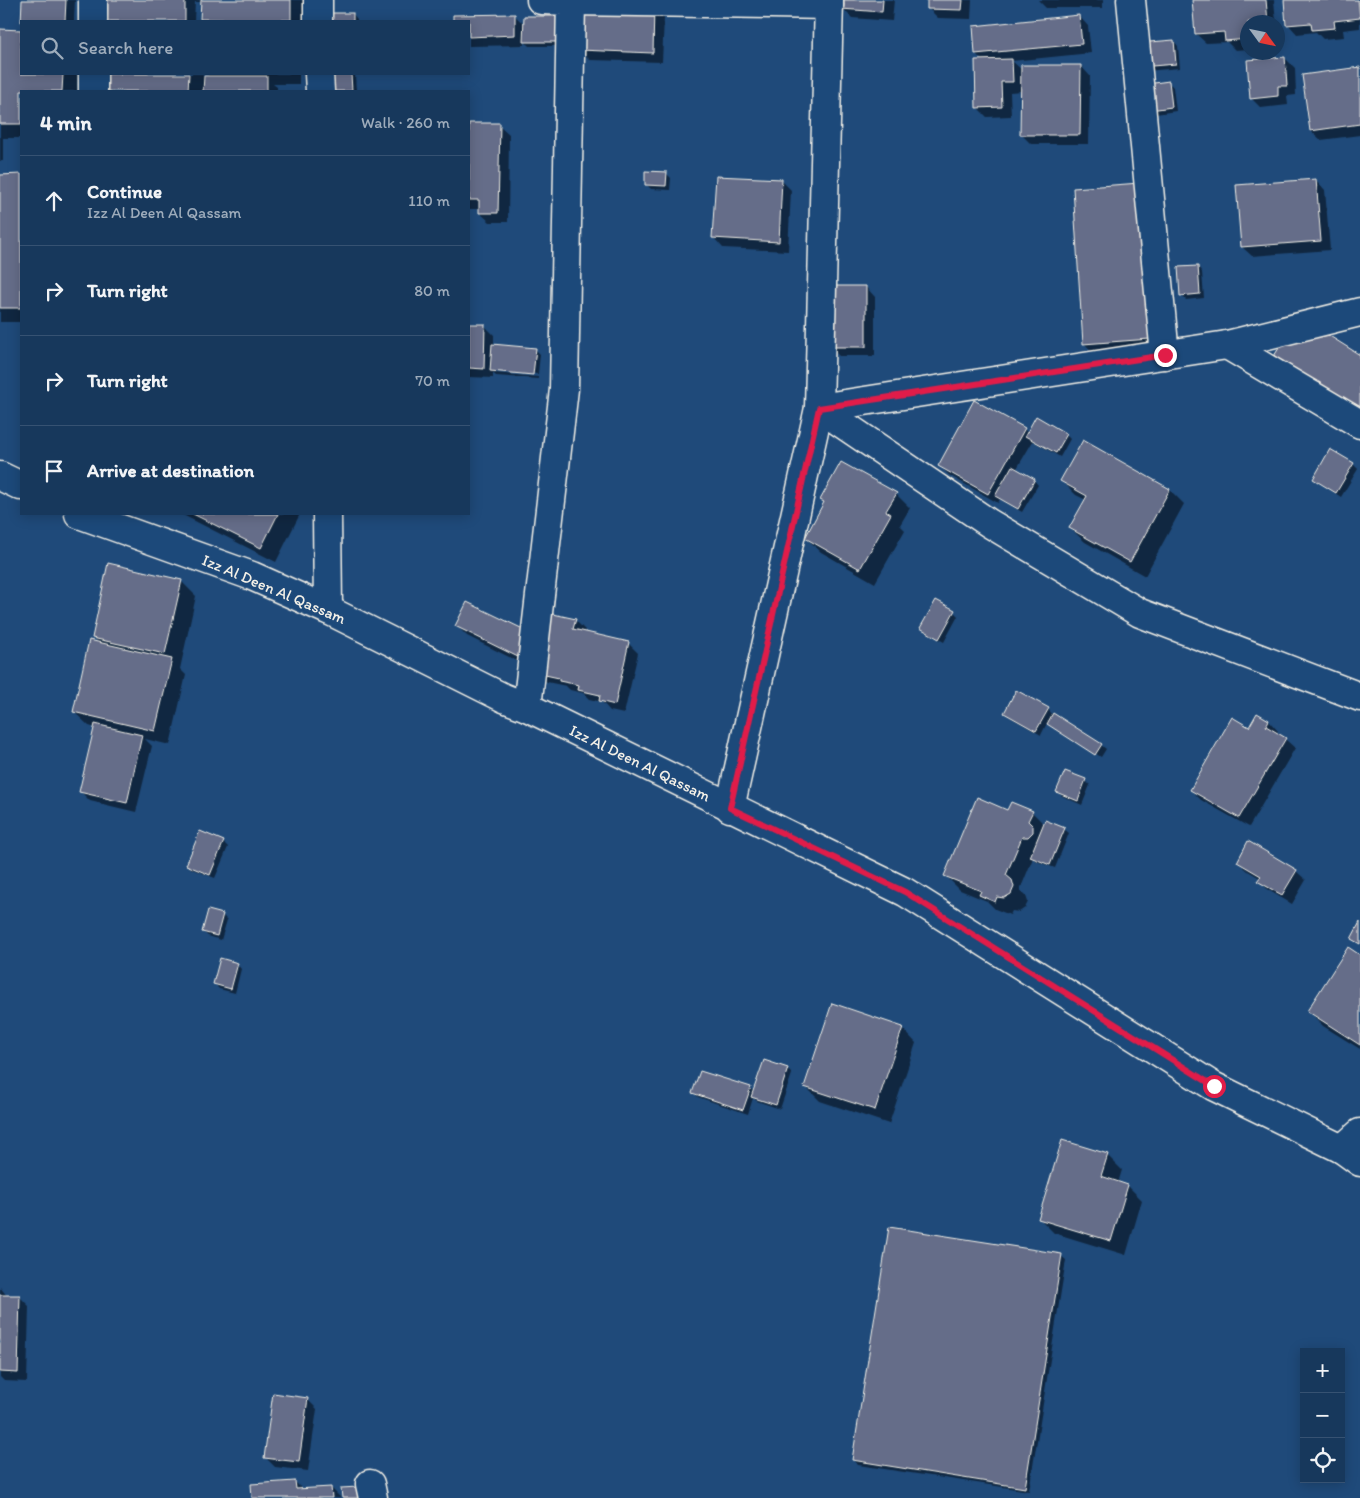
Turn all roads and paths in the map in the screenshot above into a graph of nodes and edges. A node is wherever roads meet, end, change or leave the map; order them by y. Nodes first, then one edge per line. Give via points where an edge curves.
1 (93, 0) edge
2 (318, 0) edge
3 (540, 0) edge
4 (1131, 0) edge
5 (570, 1) edge
6 (829, 2) edge
7 (93, 20) edge
8 (318, 20) edge
9 (93, 75) edge
10 (319, 75) edge
11 (93, 90) edge
12 (320, 90) edge
13 (1360, 312) edge
14 (1227, 345) junction
15 (1165, 355) junction
16 (819, 408) junction
17 (1360, 424) edge
18 (0, 476) edge
19 (20, 486) edge
20 (86, 515) edge
21 (327, 515) edge
22 (328, 610) junction
23 (1360, 697) edge
24 (526, 707) junction
25 (730, 808) junction
26 (1354, 1148) edge

1 - 7 street
2 - 8 street
3 - 5 street
4 - 15 street
5 - 6 street
5 - 24 street via 564,388
6 - 16 street
9 - 11 street
10 - 12 street
13 - 14 street
14 - 15 street
14 - 17 street
15 - 16 street
16 - 23 street via 989,523 1140,613
16 - 25 street
18 - 19 street
20 - 22 street, Izz Al Deen Al Qassam via 252,576
21 - 22 street
22 - 24 street, Izz Al Deen Al Qassam
24 - 25 street, Izz Al Deen Al Qassam
25 - 26 street, Izz Al Deen Al Qassam via 905,892 1214,1086

